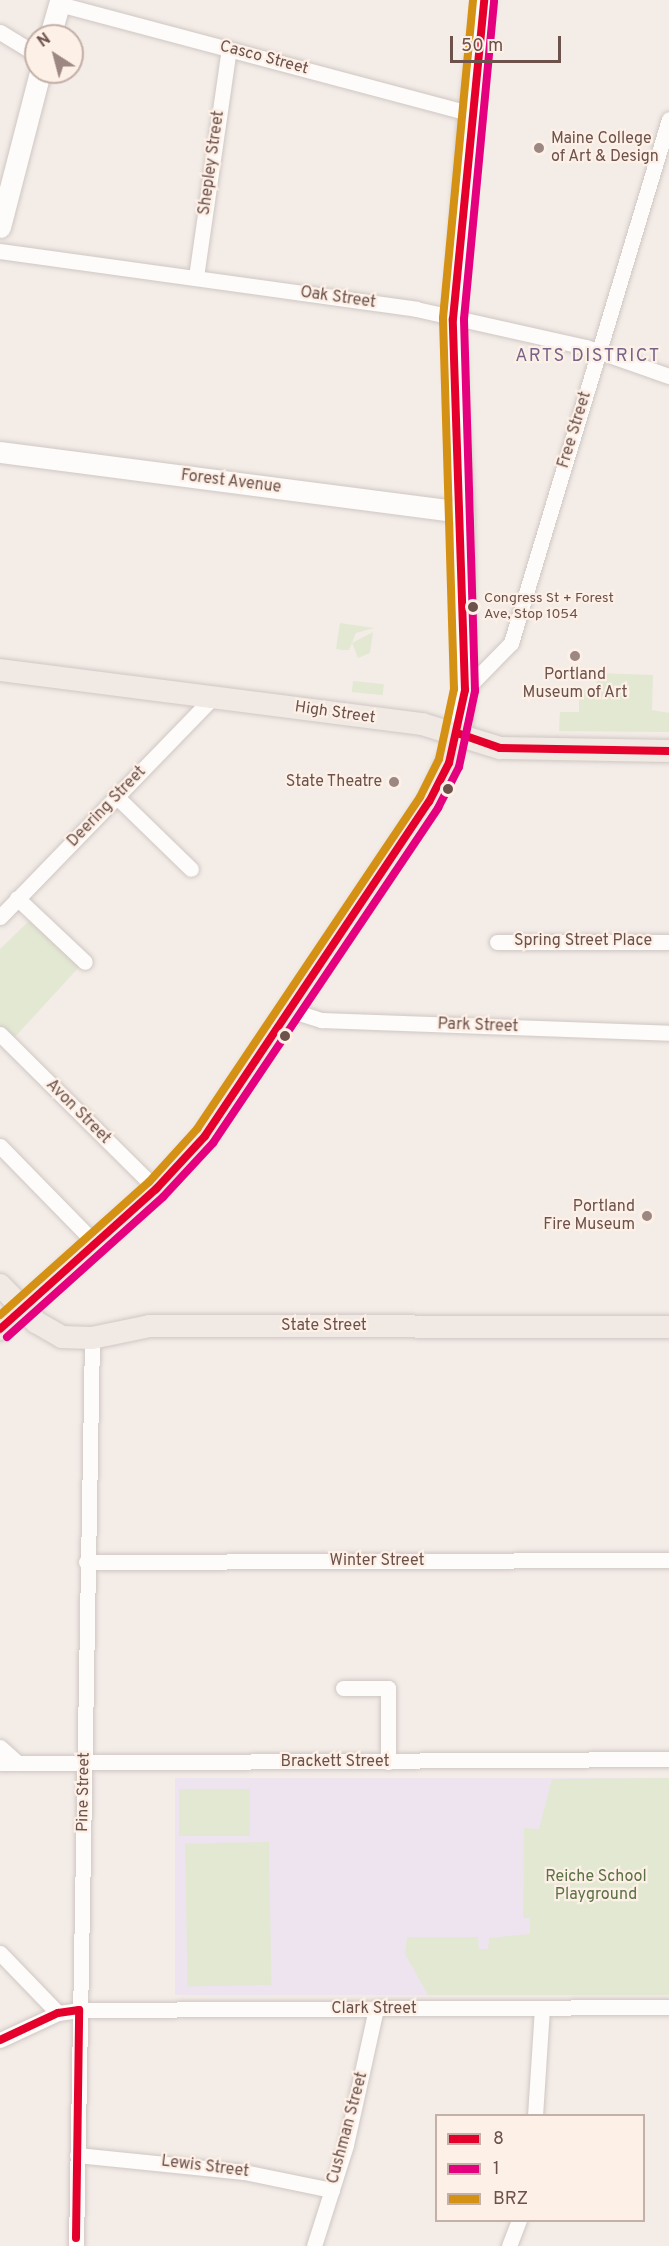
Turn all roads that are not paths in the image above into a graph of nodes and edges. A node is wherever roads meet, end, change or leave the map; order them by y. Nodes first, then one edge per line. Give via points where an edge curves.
1 (484, 0) edge
2 (59, 2) edge
3 (53, 24) edge
4 (0, 32) edge
5 (24, 47) edge
6 (229, 49) junction
7 (37, 84) edge
8 (469, 112) junction
9 (669, 119) edge
10 (3, 200) edge
11 (0, 227) edge
12 (0, 251) edge
13 (196, 277) junction
14 (453, 318) junction
15 (599, 352) junction
16 (669, 376) edge
17 (0, 452) edge
18 (463, 512) junction
19 (0, 670) edge
20 (465, 690) junction
21 (214, 696) junction
22 (460, 734) junction
23 (669, 751) edge
24 (117, 797) junction
25 (191, 869) dead end
26 (17, 898) junction
27 (0, 917) edge
28 (497, 942) dead end
29 (669, 942) edge
30 (85, 962) dead end
31 (290, 1010) junction
32 (0, 1034) edge
33 (669, 1034) edge
34 (0, 1146) edge
35 (156, 1189) junction
36 (95, 1243) junction
37 (0, 1285) edge
38 (23, 1309) junction
39 (669, 1327) edge
40 (0, 1329) edge
41 (92, 1338) junction
42 (669, 1560) edge
43 (86, 1562) junction
44 (343, 1688) dead end
45 (0, 1747) edge
46 (669, 1759) edge
47 (0, 1762) edge
48 (388, 1762) junction
49 (18, 1763) junction
50 (84, 1763) junction
51 (0, 1953) edge
52 (669, 2007) edge
53 (542, 2008) junction
54 (376, 2009) junction
55 (79, 2010) junction
56 (58, 2013) junction
57 (0, 2040) edge
58 (535, 2114) edge
59 (77, 2155) junction
60 (332, 2190) junction
61 (518, 2222) edge
62 (78, 2243) edge
63 (314, 2246) edge
64 (509, 2246) edge

1 - 8 main road
2 - 3 main road
2 - 6 street, Casco Street
4 - 5 street
6 - 8 street, Casco Street
6 - 13 street, Shepley Street
7 - 10 main road
8 - 14 main road
9 - 15 street, Free Street
10 - 11 main road
12 - 13 street, Oak Street
13 - 14 street, Oak Street
14 - 15 street, Oak Street
14 - 18 main road
15 - 16 street, Oak Street
15 - 20 street, Free Street via 511,642
17 - 18 main road, Forest Avenue
18 - 20 main road
19 - 21 main road, High Street
20 - 22 main road
21 - 22 main road, High Street
21 - 24 street, Deering Street
22 - 23 main road, High Street via 500,748
22 - 31 main road via 429,801
24 - 25 street
24 - 26 street, Deering Street
26 - 27 street, Deering Street
26 - 30 street
28 - 29 street, Spring Street Place
31 - 33 street, Park Street via 321,1020
31 - 35 main road via 205,1136
32 - 35 street, Avon Street
34 - 36 street
35 - 36 main road
36 - 38 main road
37 - 38 main road, State Street
38 - 40 main road
38 - 41 main road, State Street via 62,1337
39 - 41 main road, State Street via 150,1326
41 - 43 street, Pine Street
42 - 43 street, Winter Street
43 - 50 street, Pine Street
44 - 48 street via 388,1688
45 - 49 street
46 - 48 street, Brackett Street
47 - 49 street, Brackett Street
48 - 50 street, Brackett Street
49 - 50 street, Brackett Street
50 - 55 street, Pine Street
51 - 56 street
52 - 53 street, Clark Street
53 - 54 street, Clark Street
53 - 58 street
54 - 55 street, Clark Street
54 - 60 street, Cushman Street
55 - 56 street, Clark Street
55 - 59 street, Pine Street
56 - 57 street, Clark Street
59 - 60 street, Lewis Street via 244,2172
59 - 62 street, Pine Street
60 - 63 street, Cushman Street
61 - 64 street

